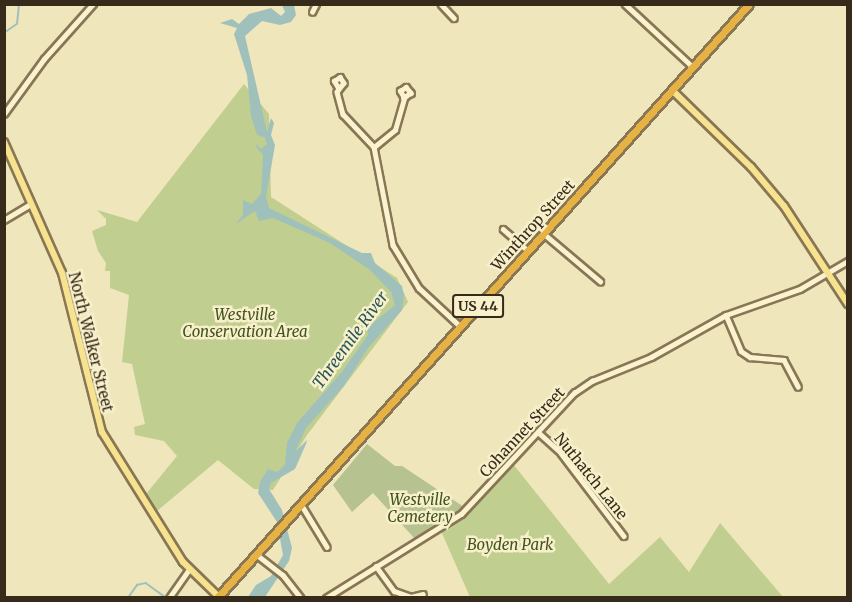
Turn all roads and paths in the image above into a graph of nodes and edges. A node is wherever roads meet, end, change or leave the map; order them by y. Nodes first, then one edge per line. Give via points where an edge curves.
1 (93, 4) edge
2 (316, 4) edge
3 (441, 4) edge
4 (625, 4) edge
5 (749, 4) edge
6 (312, 12) dead end
7 (454, 18) dead end
8 (693, 67) junction
9 (338, 88) dead end
10 (672, 90) junction
11 (404, 98) dead end
12 (4, 114) edge
13 (4, 142) edge
14 (375, 147) junction
15 (30, 204) junction
16 (4, 220) edge
17 (502, 229) dead end
18 (543, 233) junction
19 (528, 251) junction
20 (848, 261) edge
21 (830, 272) junction
22 (600, 281) dead end
23 (848, 303) edge
24 (726, 315) junction
25 (460, 326) junction
26 (798, 386) dead end
27 (538, 432) junction
28 (301, 504) junction
29 (624, 536) dead end
30 (327, 547) dead end
31 (256, 554) junction
32 (376, 566) junction
33 (189, 569) junction
34 (423, 594) dead end
35 (169, 597) edge
36 (217, 597) edge
37 (301, 597) edge
38 (326, 597) edge

1 - 12 street via 44,59
2 - 6 street
3 - 7 street
4 - 8 street
5 - 8 highway, Winthrop Street / US 44
8 - 10 highway, Winthrop Street / US 44
9 - 14 street via 344,114
10 - 18 highway, Winthrop Street / US 44
10 - 21 main road via 751,167 798,224
11 - 14 street via 395,130
13 - 15 main road, North Walker Street
14 - 25 street via 393,245 416,285
15 - 16 street
15 - 33 main road, North Walker Street via 64,280 102,432
17 - 19 street
18 - 19 highway, Winthrop Street / US 44
18 - 22 street
19 - 25 highway, Winthrop Street / US 44
20 - 21 street, Cohannet Street
21 - 23 main road
21 - 24 street, Cohannet Street via 800,289
24 - 26 street via 741,351 750,357 784,360
24 - 27 street, Cohannet Street via 651,357 592,381 574,393
25 - 28 highway, Winthrop Street / US 44
27 - 29 street, Nuthatch Lane via 561,453
27 - 32 street, Cohannet Street via 461,514
28 - 30 street
28 - 31 highway, Winthrop Street / US 44
31 - 36 highway, Winthrop Street / US 44
31 - 37 street via 282,574
32 - 34 street via 394,591 411,597
32 - 38 street, Cohannet Street
33 - 35 street
33 - 36 main road, North Walker Street

